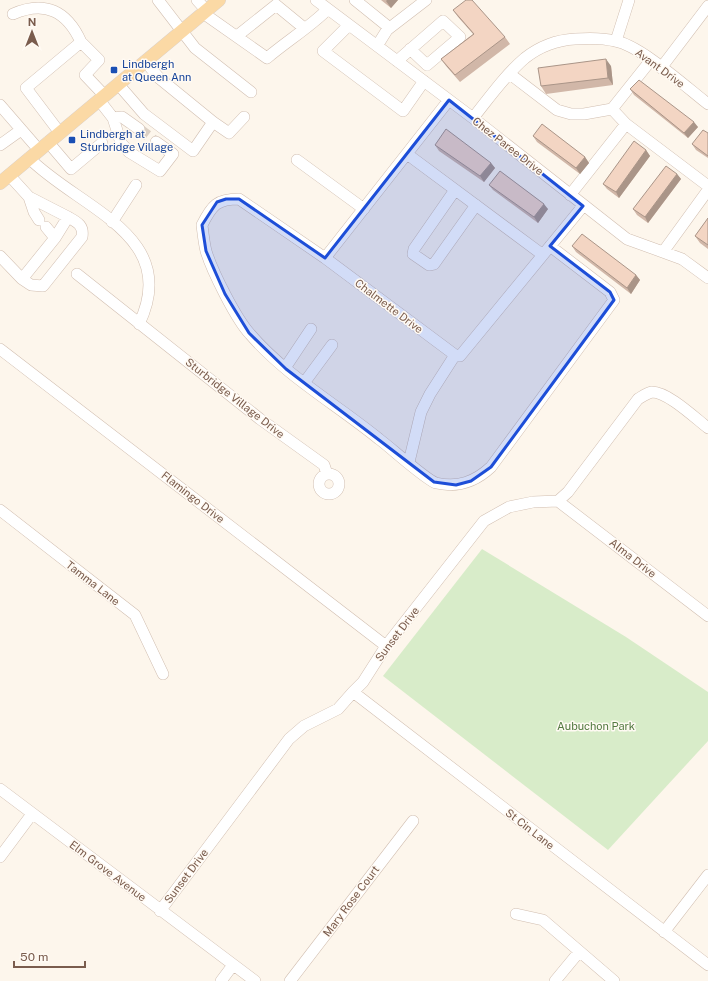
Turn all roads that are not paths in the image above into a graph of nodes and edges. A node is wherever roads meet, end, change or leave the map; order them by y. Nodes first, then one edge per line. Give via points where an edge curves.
1 (158, 0) edge
2 (197, 0) edge
3 (219, 0) edge
4 (316, 0) edge
5 (355, 0) edge
6 (426, 0) edge
7 (629, 0) edge
8 (708, 6) edge
9 (328, 9) junction
10 (205, 11) junction
11 (13, 14) dead end
12 (349, 24) junction
13 (304, 28) junction
14 (182, 30) junction
15 (387, 30) junction
16 (237, 36) junction
17 (616, 41) junction
18 (81, 42) junction
19 (377, 46) junction
20 (410, 49) dead end
21 (651, 60) junction
22 (397, 61) junction
23 (145, 62) junction
24 (661, 68) junction
25 (510, 74) junction
26 (424, 82) junction
27 (118, 84) junction
28 (251, 92) dead end
29 (102, 97) junction
30 (449, 100) junction
31 (708, 104) edge
32 (0, 105) edge
33 (612, 108) junction
34 (114, 118) junction
35 (244, 118) dead end
36 (473, 118) junction
37 (213, 122) junction
38 (626, 124) junction
39 (139, 129) tunnel mouth
40 (21, 130) junction
41 (60, 133) junction
42 (156, 142) tunnel mouth
43 (102, 143) dead end
44 (0, 145) edge
45 (39, 150) junction
46 (407, 154) junction
47 (297, 160) dead end
48 (5, 179) edge
49 (136, 185) dead end
50 (708, 186) edge
51 (455, 190) junction
52 (708, 190) edge
53 (570, 195) junction
54 (29, 197) junction
55 (476, 205) junction
56 (583, 206) junction
57 (364, 209) junction
58 (68, 217) junction
59 (112, 222) junction
60 (55, 238) junction
61 (550, 246) junction
62 (663, 252) junction
63 (543, 255) junction
64 (0, 256) edge
65 (325, 258) junction
66 (77, 274) dead end
67 (708, 278) edge
68 (22, 279) junction
69 (139, 324) junction
70 (311, 329) dead end
71 (332, 345) dead end
72 (0, 349) edge
73 (455, 355) junction
74 (284, 368) junction
75 (304, 383) junction
76 (708, 428) edge
77 (409, 462) junction
78 (327, 474) dead end
79 (558, 501) junction
80 (0, 510) edge
81 (708, 616) edge
82 (386, 646) junction
83 (163, 674) dead end
84 (353, 692) junction
85 (0, 790) edge
86 (32, 814) junction
87 (413, 821) dead end
88 (0, 857) edge
89 (708, 876) edge
90 (160, 911) junction
91 (516, 914) dead end
92 (664, 932) junction
93 (579, 952) junction
94 (233, 964) junction
95 (708, 965) edge
96 (221, 981) edge
97 (255, 981) edge
98 (290, 981) edge
99 (555, 981) edge
100 (614, 981) edge

1 - 14 street
2 - 10 street
3 - 10 main road
4 - 9 street, Chez Paree Drive
5 - 15 street via 382,20
6 - 15 street
7 - 17 street
8 - 24 street
9 - 12 street, Chez Paree Drive
9 - 13 street
10 - 14 main road
10 - 16 street
11 - 18 street via 35,2 46,3 58,10 74,27
12 - 19 street, Chez Paree Drive
12 - 26 street via 323,51 403,111
13 - 16 street via 276,6
13 - 16 street via 267,58
14 - 23 main road
14 - 28 street via 195,48
15 - 19 street
17 - 21 street, Avant Drive via 640,51
17 - 25 street, Avant Drive via 585,38 555,42 539,48
18 - 29 street via 99,60 85,75
18 - 41 street via 26,88
19 - 22 street, Chez Paree Drive
20 - 22 street
21 - 24 street, Avant Drive
21 - 33 street
22 - 26 street, Chez Paree Drive
23 - 27 main road
23 - 37 street via 158,78
24 - 31 street, Avant Drive
25 - 33 street via 557,110 584,114
25 - 36 street, Avant Drive
26 - 30 street, Chez Paree Drive
27 - 29 main road
27 - 37 street via 144,114 193,151
29 - 34 street
29 - 41 main road
30 - 36 street, Chez Paree Drive
30 - 46 street
32 - 40 street
33 - 38 street
34 - 39 street via 122,116
34 - 42 street via 121,143 129,152 160,171 173,154
35 - 37 street via 230,133
36 - 53 street, Chez Paree Drive
38 - 50 street
38 - 53 street
40 - 44 street
40 - 45 street
41 - 45 main road
43 - 45 street via 71,169
45 - 48 main road
45 - 59 street via 40,169
46 - 51 street
46 - 57 street
47 - 57 street
48 - 54 street
49 - 59 street
51 - 55 street
51 - 55 street via 413,254 429,265 434,264
52 - 62 street
53 - 56 street, Chez Paree Drive
54 - 58 street
54 - 60 street via 34,212
55 - 63 street
56 - 61 street
56 - 62 street, Chez Paree Drive via 627,239
57 - 65 street
58 - 60 street
58 - 68 street via 80,224 83,230 82,237 43,286 31,285
59 - 69 street via 130,237 147,266 149,297
60 - 68 street
61 - 63 street
61 - 77 street, Chalmette Drive via 610,292 614,300 491,467 482,475 456,485 434,482
62 - 67 street, Chez Paree Drive via 682,259
63 - 73 street via 460,356
64 - 68 street
65 - 73 street, Chalmette Drive
65 - 74 street, Chalmette Drive via 239,199 217,202 202,225 206,251 225,294 249,334
66 - 69 street, Sturbridge Village Drive
69 - 78 street, Sturbridge Village Drive via 260,419 324,465
70 - 74 street
71 - 75 street
72 - 82 street, Flamingo Drive
73 - 77 street via 421,412
74 - 75 street, Chalmette Drive
75 - 77 street, Chalmette Drive
76 - 79 street via 667,397 653,392 638,399 572,487
79 - 81 street, Alma Drive
79 - 82 street, Sunset Drive via 533,502 509,507 484,521
80 - 83 street, Tamma Lane via 135,615
82 - 84 street, Sunset Drive via 363,682
84 - 90 street, Sunset Drive via 338,709 304,726 289,739
84 - 92 street, St Cin Lane
85 - 86 street, Elm Grove Avenue
86 - 88 street
86 - 90 street, Elm Grove Avenue
87 - 98 street, Mary Rose Court
89 - 92 street
90 - 94 street, Elm Grove Avenue
91 - 93 street via 544,920
92 - 95 street, St Cin Lane
93 - 99 street
93 - 100 street
94 - 96 street
94 - 97 street, Elm Grove Avenue

